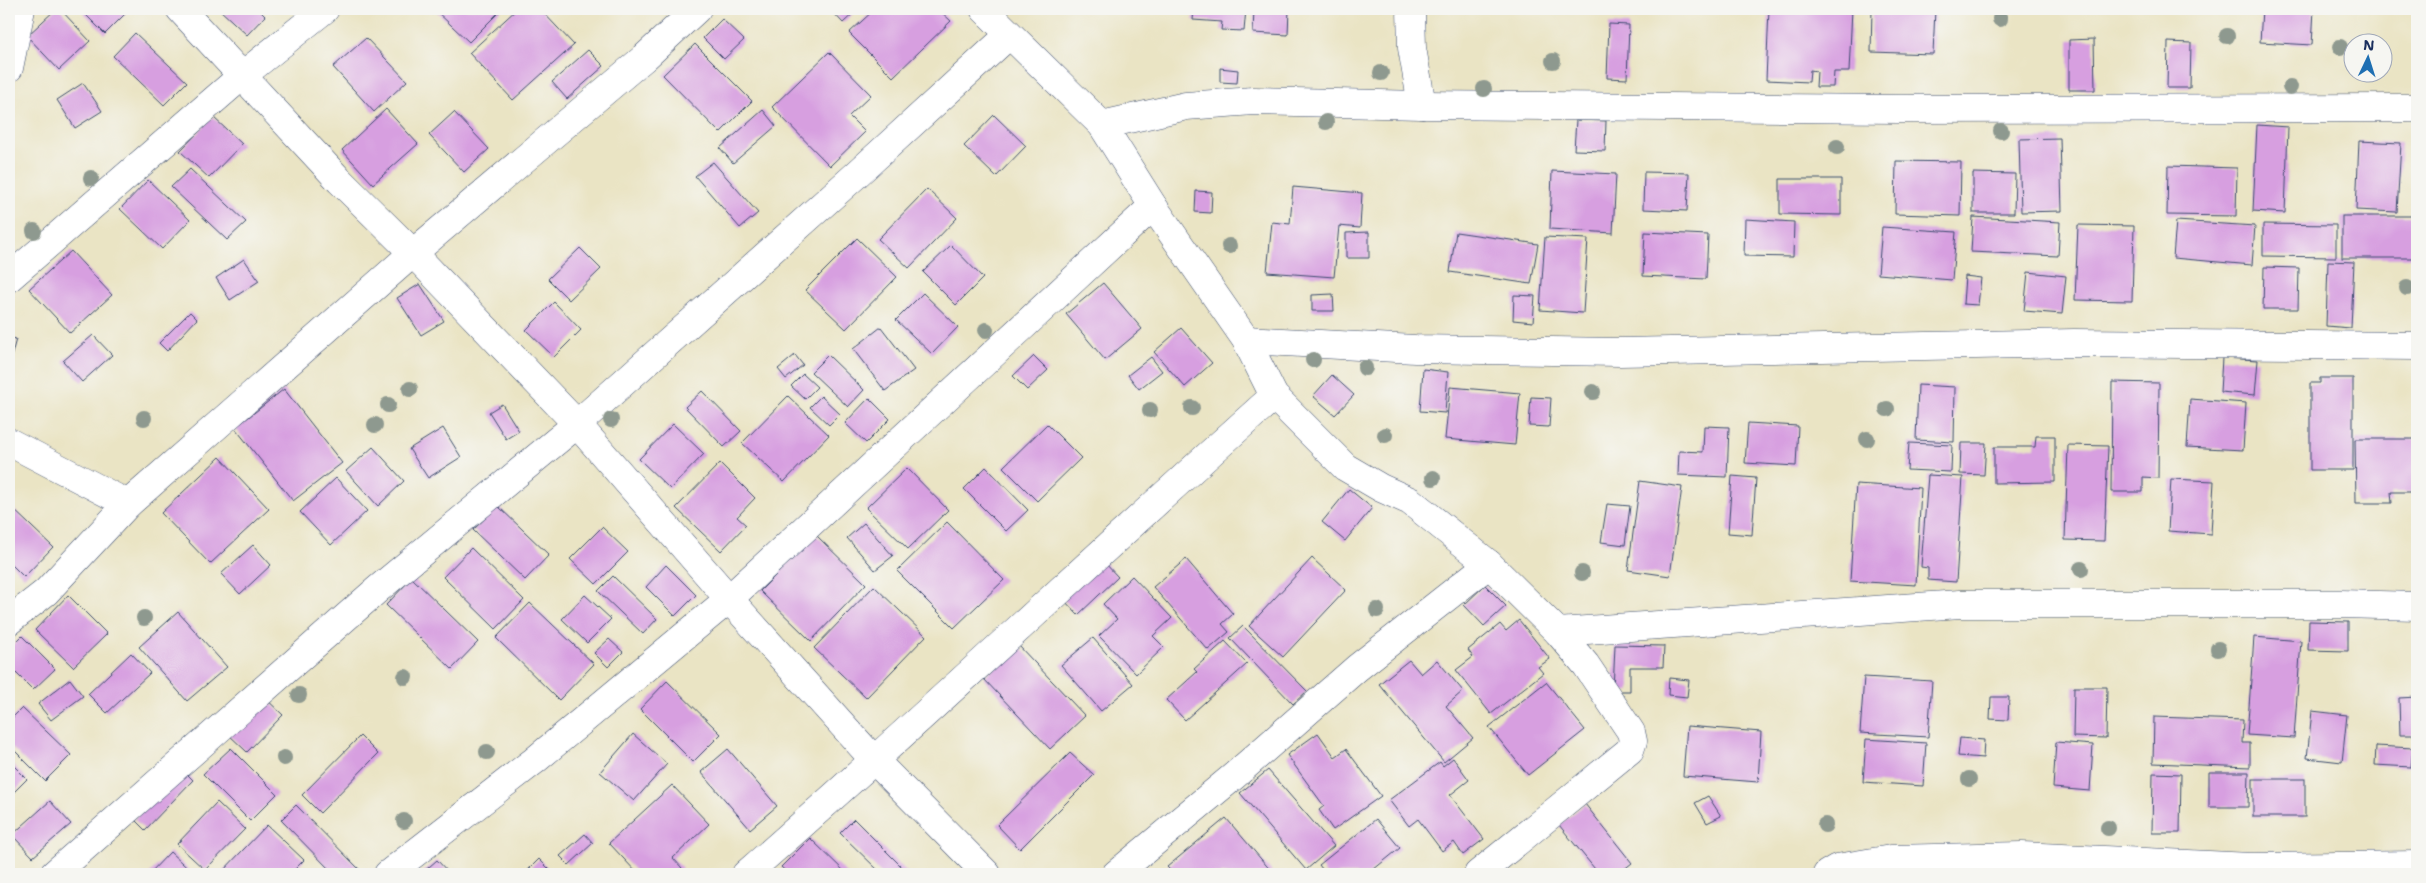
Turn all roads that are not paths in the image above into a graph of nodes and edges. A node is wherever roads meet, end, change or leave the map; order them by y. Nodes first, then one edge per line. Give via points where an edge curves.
1 (21, 9) edge
2 (180, 9) edge
3 (326, 9) edge
4 (697, 9) edge
5 (984, 9) edge
6 (1411, 9) edge
7 (1009, 35) junction
8 (9, 68) edge
9 (243, 75) junction
10 (1422, 105) junction
11 (2417, 108) edge
12 (1102, 125) junction
13 (1153, 206) junction
14 (413, 253) junction
15 (9, 278) edge
16 (1246, 340) junction
17 (2417, 346) edge
18 (1274, 396) junction
19 (577, 424) junction
20 (9, 442) edge
21 (128, 504) junction
22 (1489, 564) junction
23 (729, 599) junction
24 (2417, 606) edge
25 (9, 621) edge
26 (1558, 632) junction
27 (875, 761) junction
28 (2417, 864) edge
29 (54, 874) edge
30 (388, 874) edge
31 (746, 874) edge
32 (987, 874) edge
33 (1116, 874) edge
34 (1478, 874) edge
35 (1827, 874) edge

1 - 8 street
2 - 9 street
3 - 9 street
4 - 14 street via 644,58
5 - 7 street
6 - 10 street via 1412,48
7 - 12 street
7 - 19 street
9 - 14 street via 340,182
9 - 15 street
10 - 11 street via 1890,109
10 - 12 street via 1253,101 1186,106
12 - 13 street
13 - 16 street
13 - 23 street
14 - 19 street
14 - 21 street
16 - 17 street via 1415,349 1620,352 2074,343
16 - 18 street
18 - 22 street via 1345,467 1410,501
18 - 27 street via 1152,504
19 - 23 street
19 - 29 street via 378,589
20 - 21 street
21 - 25 street via 46,592
22 - 26 street
22 - 33 street via 1357,668
23 - 27 street
23 - 30 street via 534,761
24 - 26 street via 1960,604
26 - 34 street via 1586,665 1631,732 1633,742 1630,750
27 - 31 street
27 - 32 street
28 - 35 street via 2252,867 2022,856 1891,859 1837,868

